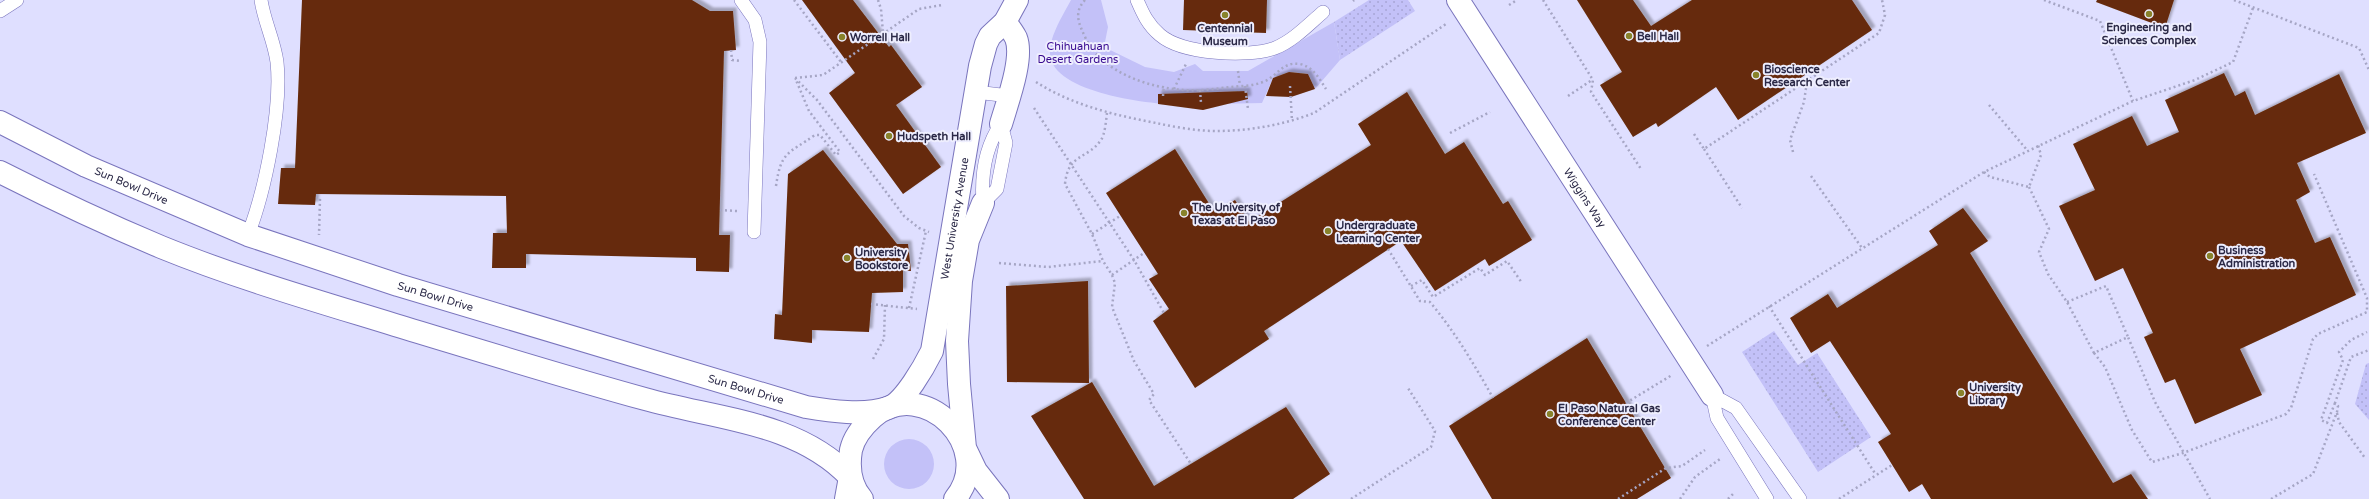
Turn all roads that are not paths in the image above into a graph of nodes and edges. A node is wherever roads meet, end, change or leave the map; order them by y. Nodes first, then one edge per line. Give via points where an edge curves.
1 (16, 0) edge
2 (261, 0) edge
3 (741, 0) edge
4 (1017, 0) edge
5 (1137, 0) edge
6 (1458, 0) edge
7 (0, 11) edge
8 (1323, 12) dead end
9 (1005, 22) junction
10 (976, 92) junction
11 (1009, 96) junction
12 (0, 122) edge
13 (1001, 124) joint
14 (0, 172) edge
15 (983, 203) joint
16 (754, 232) dead end
17 (248, 235) junction
18 (1712, 395) junction
19 (889, 408) junction
20 (965, 448) junction
21 (850, 477) junction
22 (846, 499) edge
23 (862, 499) edge
24 (955, 499) edge
25 (998, 499) edge
26 (1767, 499) edge
27 (1800, 499) edge

1 - 7 lane
2 - 17 lane via 274,48 277,92 266,170
3 - 16 lane via 755,20 760,42
4 - 9 street, West University Avenue
5 - 8 lane via 1146,21 1161,36 1189,48 1236,54 1274,48 1289,41
6 - 18 street, Wiggins Way
9 - 10 street, West University Avenue via 990,36 986,44
9 - 11 street, West University Avenue via 1016,38 1018,49
10 - 11 lane
10 - 19 street, West University Avenue via 932,351 918,377
11 - 13 street, West University Avenue
12 - 17 street, Sun Bowl Drive via 93,169
13 - 15 lane, West University Avenue via 1006,143 997,188
14 - 21 street via 65,206 222,270 605,388 788,434 825,454
15 - 20 street, West University Avenue via 968,240 958,310 957,341
17 - 19 street, Sun Bowl Drive via 398,285 806,407 853,412
18 - 26 lane, Wiggins Way via 1717,418
18 - 27 lane, Wiggins Way via 1736,408
19 - 20 street, Sun Bowl Drive via 914,405 940,414 958,434
19 - 21 street via 876,414 858,434 852,446
20 - 24 street, West University Avenue via 967,470 964,483
20 - 25 street via 976,471
21 - 22 street
21 - 23 street

